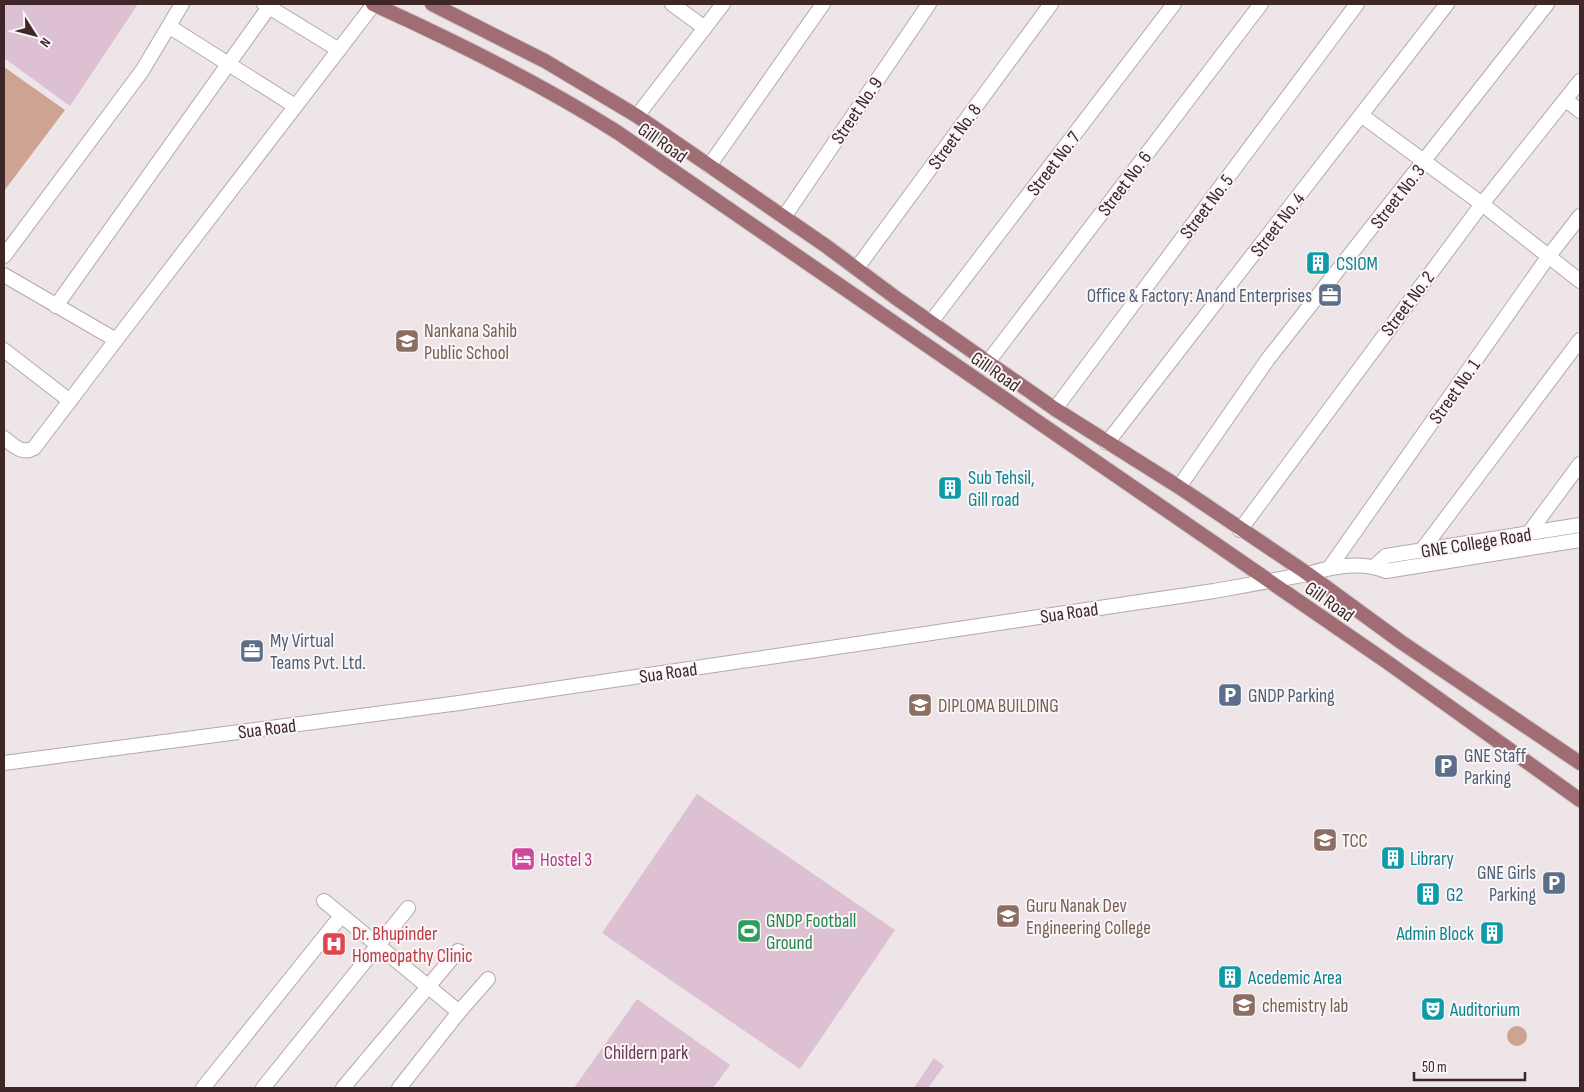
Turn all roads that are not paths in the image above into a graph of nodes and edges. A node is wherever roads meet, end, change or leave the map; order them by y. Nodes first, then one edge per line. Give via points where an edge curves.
1 (182, 4) edge
2 (373, 4) edge
3 (432, 4) edge
4 (672, 4) edge
5 (723, 4) edge
6 (823, 4) edge
7 (929, 4) edge
8 (1050, 4) edge
9 (1174, 4) edge
10 (1261, 4) edge
11 (1358, 4) edge
12 (1447, 4) edge
13 (1547, 4) edge
14 (266, 5) edge
15 (170, 27) junction
16 (705, 28) junction
17 (339, 50) junction
18 (229, 66) junction
19 (1580, 81) edge
20 (1566, 100) junction
21 (296, 106) junction
22 (1580, 111) edge
23 (1361, 115) junction
24 (637, 116) junction
25 (1424, 162) junction
26 (709, 166) junction
27 (1482, 204) junction
28 (1580, 216) edge
29 (784, 217) junction
30 (4, 256) edge
31 (1548, 257) junction
32 (857, 268) junction
33 (4, 275) edge
34 (1580, 281) edge
35 (56, 306) junction
36 (931, 322) junction
37 (116, 340) junction
38 (1580, 340) edge
39 (4, 350) edge
40 (988, 362) junction
41 (70, 401) junction
42 (1055, 409) junction
43 (4, 438) edge
44 (1107, 443) junction
45 (1580, 464) edge
46 (1179, 487) junction
47 (1580, 525) edge
48 (1240, 530) junction
49 (1528, 534) junction
50 (1580, 540) edge
51 (1422, 550) junction
52 (1375, 566) junction
53 (1330, 567) junction
54 (1308, 574) junction
55 (1268, 581) junction
56 (4, 763) edge
57 (1580, 763) edge
58 (1580, 800) edge
59 (324, 901) dead end
60 (408, 908) dead end
61 (341, 916) junction
62 (378, 946) junction
63 (458, 951) dead end
64 (488, 979) dead end
65 (428, 986) junction
66 (459, 1012) junction
67 (203, 1088) edge
68 (263, 1088) edge
69 (343, 1088) edge
70 (399, 1088) edge

1 - 15 street
2 - 17 street
2 - 55 main road, Gill Road via 462,44 581,109
3 - 24 main road, Gill Road via 545,61
4 - 16 street
5 - 16 street
6 - 26 street
7 - 29 street, Street No. 9
8 - 32 street, Street No. 8
9 - 36 street, Street No. 7
10 - 40 street, Street No. 6
11 - 42 street, Street No. 5
12 - 23 street, Street No. 4
13 - 25 street, Street No. 3
14 - 17 street
14 - 18 street
15 - 18 street
15 - 30 street via 142,72
16 - 24 street
17 - 21 street
18 - 21 street
18 - 35 street
19 - 20 street, Street No. 2
20 - 22 street
20 - 27 street, Street No. 2
21 - 37 street
23 - 25 street
23 - 44 street, Street No. 4
24 - 26 main road, Gill Road
25 - 27 street
25 - 46 street, Street No. 3 via 1268,359
26 - 29 main road, Gill Road
27 - 31 street
27 - 48 street, Street No. 2
28 - 31 street, Street No. 1
29 - 32 main road, Gill Road
31 - 34 street
31 - 53 street, Street No. 1
32 - 36 main road, Gill Road
33 - 35 street
35 - 37 street
36 - 40 main road, Gill Road
37 - 41 street
38 - 51 street
39 - 41 street
40 - 42 main road, Gill Road
41 - 43 street via 28,452
42 - 44 main road, Gill Road
44 - 46 main road, Gill Road
45 - 49 street
46 - 48 main road, Gill Road
47 - 49 street, GNE College Road
48 - 54 main road, Gill Road
49 - 51 street, GNE College Road
50 - 52 street, GNE College Road via 1386,571
51 - 52 street, GNE College Road via 1386,556
52 - 53 street, GNE College Road
53 - 54 street, Sua Road
54 - 55 street, Sua Road
54 - 57 main road, Gill Road via 1401,642
55 - 56 street, Sua Road via 468,702
55 - 58 main road, Gill Road
59 - 61 street
60 - 62 street
61 - 62 street
61 - 67 street
62 - 65 street
62 - 68 street
63 - 65 street
64 - 66 street
65 - 66 street
65 - 69 street
66 - 70 street

